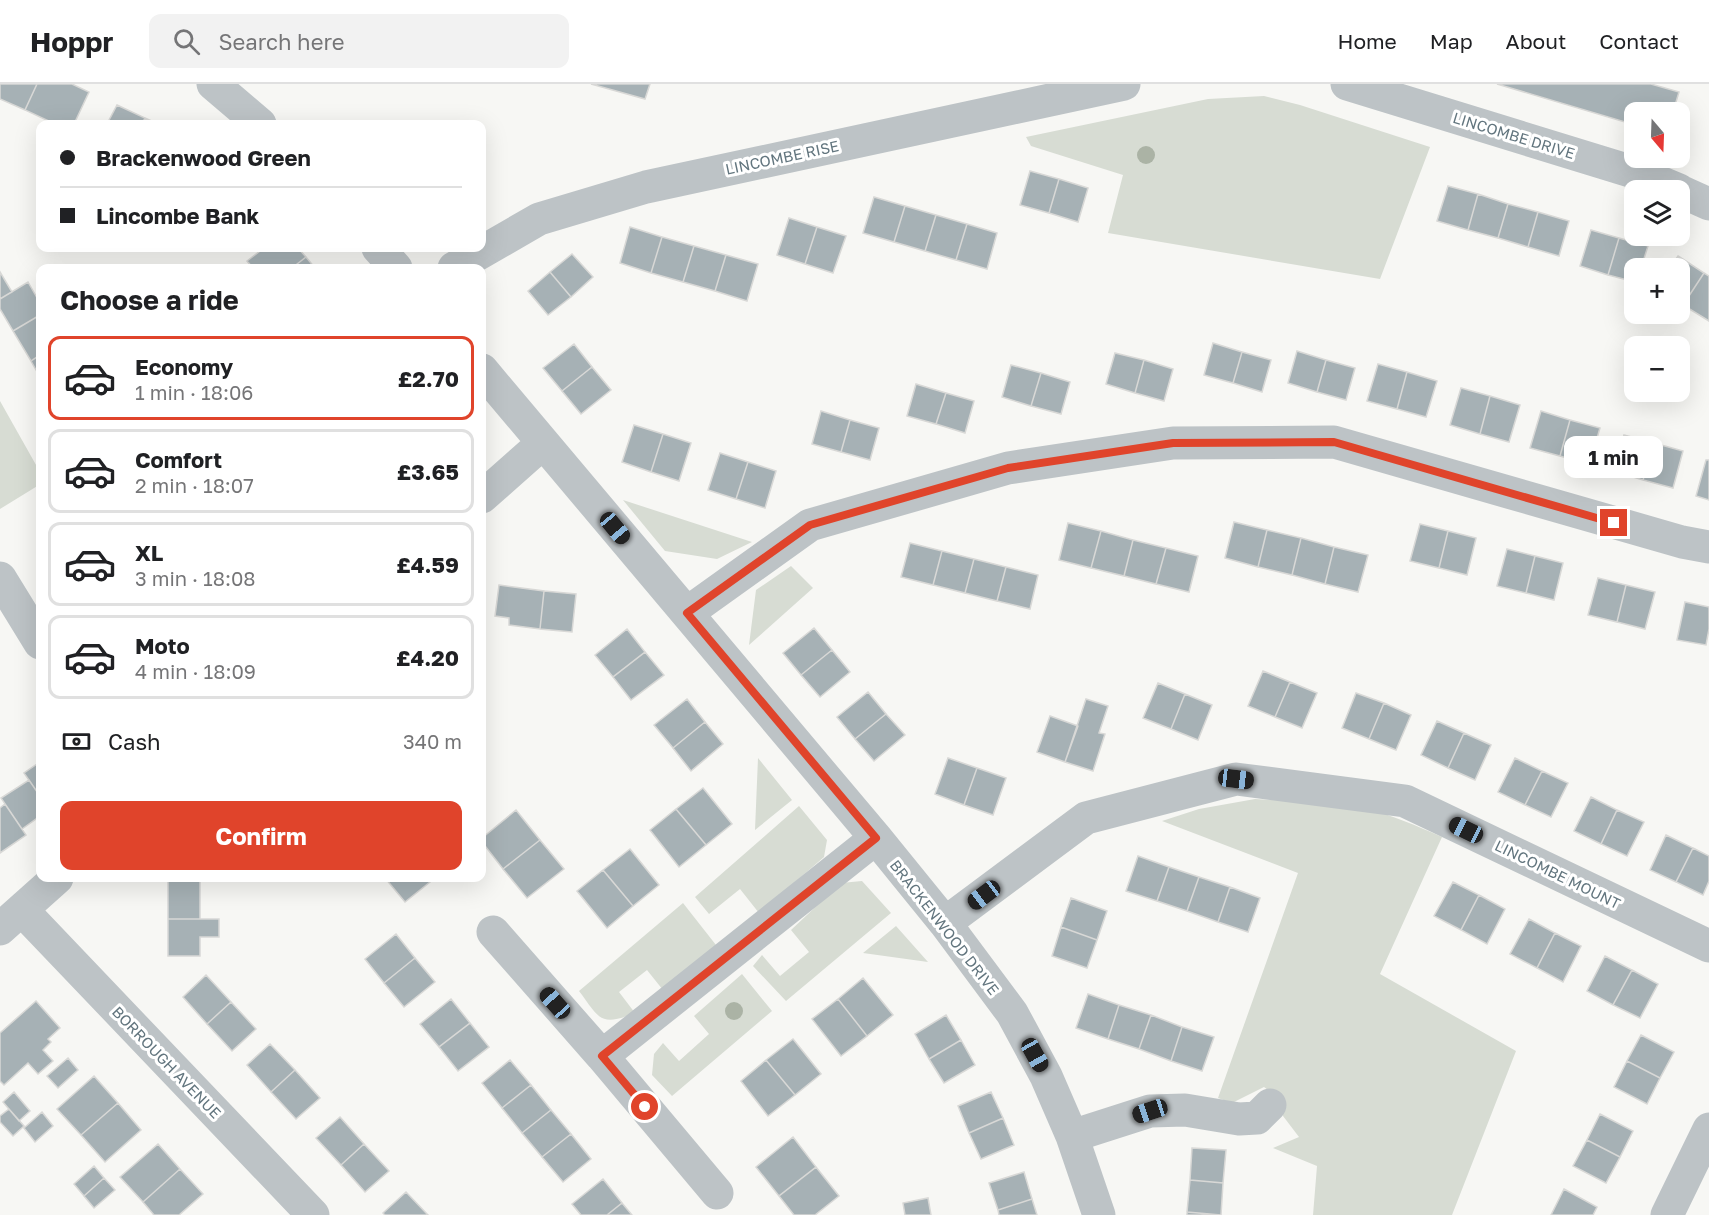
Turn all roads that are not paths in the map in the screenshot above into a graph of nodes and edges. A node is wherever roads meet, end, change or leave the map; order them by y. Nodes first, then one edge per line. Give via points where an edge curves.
1 (213, 84) edge
2 (1124, 84) edge
3 (1347, 84) edge
4 (255, 120) edge
5 (1654, 180) edge
6 (1690, 196) edge
7 (1709, 204) edge
8 (486, 250) edge
9 (382, 252) edge
10 (482, 252) edge
11 (392, 264) edge
12 (461, 264) edge
13 (486, 375) edge
14 (543, 443) junction
15 (486, 493) edge
16 (1709, 547) edge
17 (0, 578) edge
18 (687, 613) junction
19 (36, 637) edge
20 (876, 838) junction
21 (53, 882) edge
22 (11, 919) edge
23 (945, 923) junction
24 (493, 932) dead end
25 (1709, 946) edge
26 (602, 1056) junction
27 (1270, 1105) dead end
28 (1709, 1129) edge
29 (1072, 1136) junction
30 (717, 1193) dead end
31 (313, 1215) edge
32 (1099, 1215) edge
33 (1667, 1215) edge

1 - 4 street
2 - 8 street, LINCOMBE RISE via 646,187 539,219
3 - 5 street, LINCOMBE DRIVE
6 - 7 street, LINCOMBE DRIVE
9 - 11 street
10 - 12 street, LINCOMBE RISE
13 - 14 street, BRACKENWOOD DRIVE
14 - 15 street
14 - 18 street, BRACKENWOOD DRIVE
16 - 18 street via 1334,442 1173,443 1008,468 810,525
17 - 19 street
18 - 20 street, BRACKENWOOD DRIVE
20 - 23 street, BRACKENWOOD DRIVE
20 - 26 street
21 - 22 street
22 - 31 street, BORROUGH AVENUE
23 - 25 street, LINCOMBE MOUNT via 1086,818 1236,779 1405,801
23 - 29 street, BRACKENWOOD DRIVE via 1012,1013
24 - 26 street
26 - 30 street
27 - 29 street via 1257,1118 1239,1119 1185,1110 1150,1111
28 - 33 street
29 - 32 street, BRACKENWOOD DRIVE

